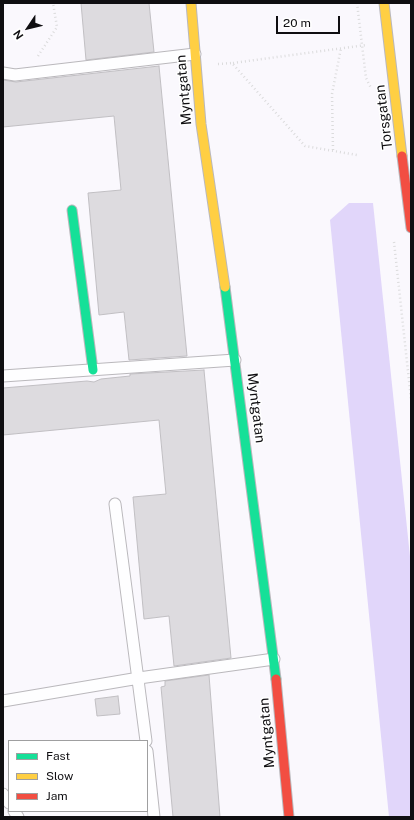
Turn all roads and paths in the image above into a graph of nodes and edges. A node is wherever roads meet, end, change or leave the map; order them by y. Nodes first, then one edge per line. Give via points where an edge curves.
1 (53, 3) edge
2 (191, 3) edge
3 (384, 3) edge
4 (366, 45) dead end
5 (341, 48) junction
6 (195, 54) junction
7 (232, 63) junction
8 (196, 66) junction
9 (3, 73) edge
10 (27, 73) junction
11 (333, 150) junction
12 (357, 155) dead end
13 (72, 210) dead end
14 (411, 228) edge
15 (235, 360) junction
16 (93, 370) junction
17 (3, 376) edge
18 (115, 504) dead end
19 (274, 660) junction
20 (139, 678) junction
21 (3, 700) edge
22 (146, 740) edge
23 (148, 760) edge
24 (154, 817) edge
25 (289, 817) edge

1 - 10 path via 57,27
2 - 6 street, Myntgatan
3 - 14 street, Torsgatan
4 - 5 path
5 - 7 path
5 - 11 path via 332,94
6 - 8 street, Myntgatan
6 - 10 lane
7 - 8 path
7 - 11 path via 305,146
8 - 15 street, Myntgatan via 201,124
9 - 10 lane
11 - 12 path
13 - 16 street
15 - 16 lane
15 - 19 street, Myntgatan
16 - 17 lane
18 - 20 lane
19 - 20 lane
19 - 25 street, Myntgatan
20 - 21 lane
20 - 22 lane
23 - 24 lane

